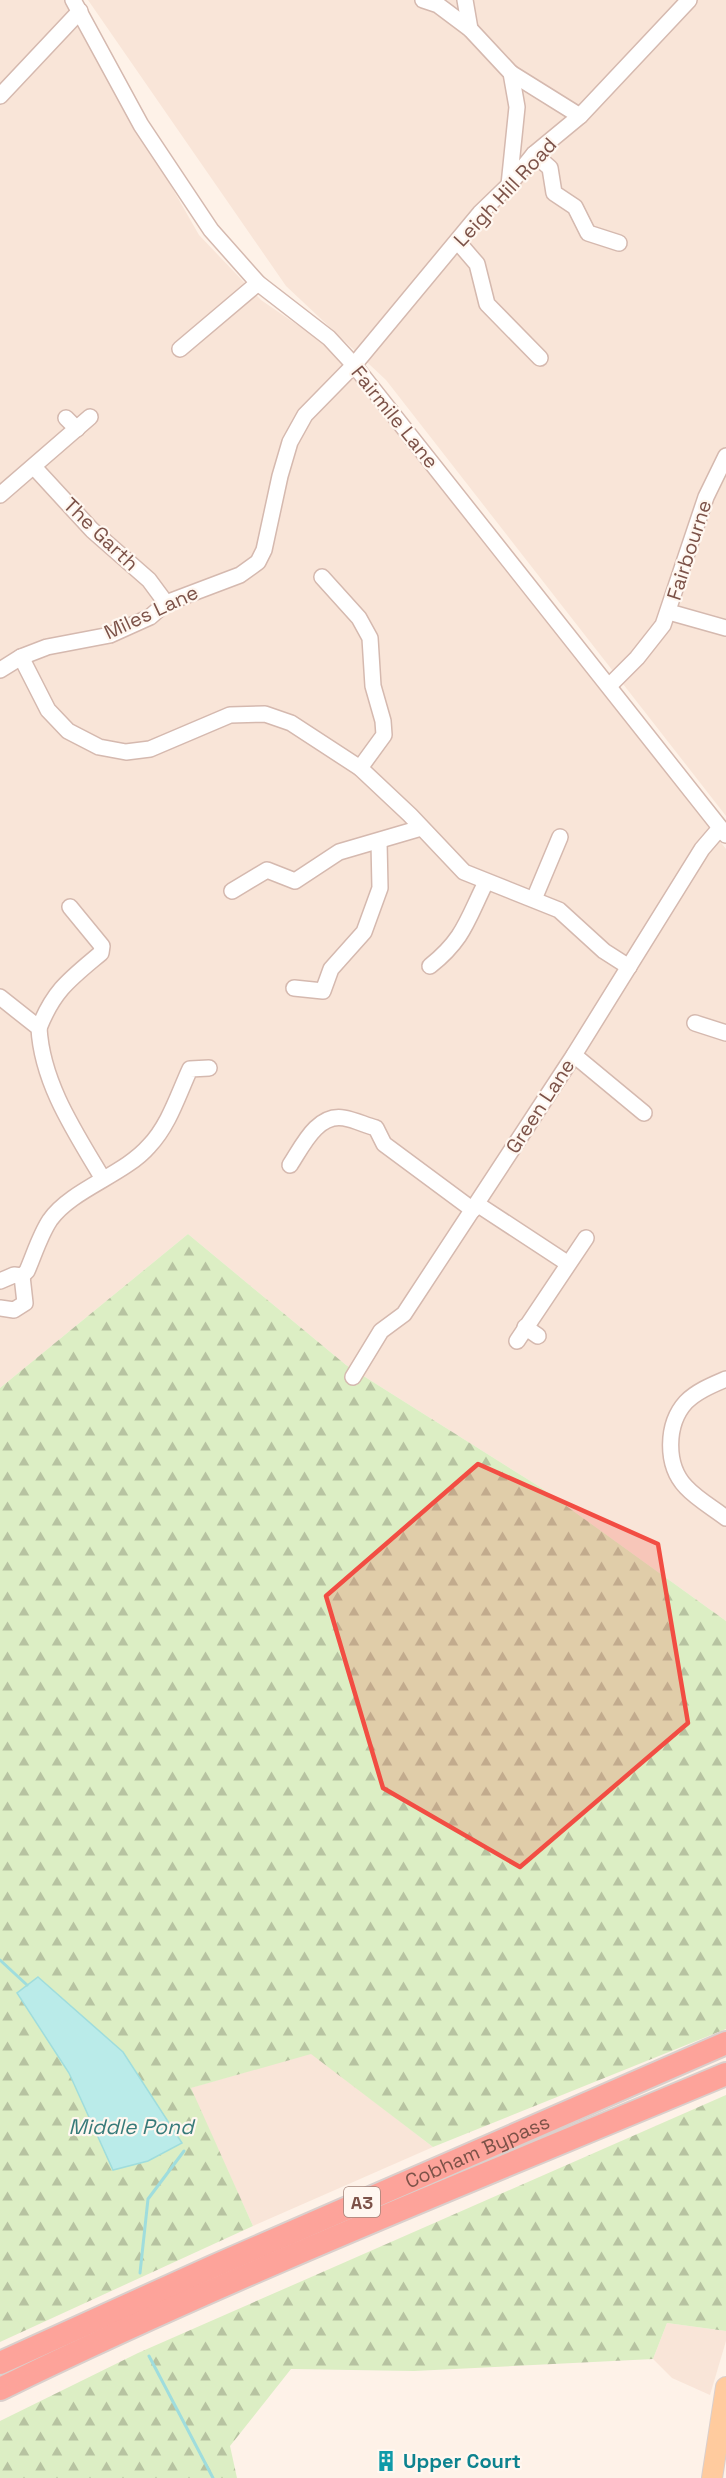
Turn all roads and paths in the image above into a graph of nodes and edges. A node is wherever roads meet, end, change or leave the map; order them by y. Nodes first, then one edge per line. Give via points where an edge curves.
1 (423, 0) edge
2 (465, 0) edge
3 (689, 0) edge
4 (77, 6) edge
5 (470, 29) junction
6 (511, 73) junction
7 (0, 96) edge
8 (580, 116) junction
9 (534, 154) junction
10 (509, 185) junction
11 (458, 242) junction
12 (619, 243) dead end
13 (258, 283) junction
14 (180, 348) dead end
15 (540, 358) dead end
16 (354, 365) junction
17 (90, 417) dead end
18 (726, 456) edge
19 (34, 467) junction
20 (2, 500) edge
21 (322, 577) dead end
22 (166, 603) junction
23 (669, 612) junction
24 (726, 628) edge
25 (21, 657) junction
26 (0, 670) edge
27 (609, 686) junction
28 (360, 768) junction
29 (421, 828) junction
30 (723, 831) edge
31 (560, 837) dead end
32 (380, 842) junction
33 (486, 882) junction
34 (232, 891) dead end
35 (534, 898) junction
36 (70, 907) dead end
37 (430, 966) dead end
38 (629, 967) junction
39 (294, 988) dead end
40 (0, 997) edge
41 (695, 1023) dead end
42 (39, 1028) junction
43 (726, 1033) edge
44 (574, 1054) junction
45 (209, 1068) dead end
46 (644, 1113) dead end
47 (290, 1165) dead end
48 (103, 1179) junction
49 (475, 1207) junction
50 (586, 1238) dead end
51 (567, 1263) junction
52 (22, 1276) junction
53 (0, 1281) edge
54 (0, 1308) edge
55 (517, 1341) dead end
56 (352, 1377) dead end
57 (726, 1379) edge
58 (726, 1518) edge
59 (726, 2043) edge
60 (726, 2074) edge
61 (0, 2363) edge
62 (726, 2387) edge
63 (0, 2389) edge
64 (712, 2478) edge

1 - 5 street via 438,5
2 - 5 street
3 - 8 street, Leigh Hill Road
4 - 7 street
4 - 13 street, Fairmile Lane via 141,125 211,230
5 - 6 street
6 - 8 street
6 - 10 street via 517,107
8 - 9 street, Leigh Hill Road
9 - 10 street, Leigh Hill Road
9 - 12 street via 550,168 554,193 575,207 588,232
10 - 11 street, Leigh Hill Road
11 - 15 street via 477,264 487,304
11 - 16 street, Leigh Hill Road
13 - 14 street
13 - 16 street, Fairmile Lane via 329,338
16 - 22 street, Miles Lane via 305,415 290,442 258,562 240,575
16 - 27 street, Fairmile Lane
17 - 19 street via 71,424
18 - 23 street, Fairbourne via 685,554
19 - 20 street
19 - 22 street, The Garth via 92,530 149,580
21 - 28 street via 360,618 370,638 373,686 384,735
22 - 25 street, Miles Lane via 150,616 110,635 47,647
23 - 24 street, Fairbourne
23 - 27 street, Fairbourne via 637,658
25 - 26 street, Miles Lane
25 - 28 street via 48,710 68,731 99,747 126,752 150,749 230,715 265,714 291,723
27 - 30 street, Fairmile Lane
28 - 29 street
29 - 32 street
29 - 33 street via 464,872
30 - 38 street, Green Lane via 702,849
31 - 35 street
32 - 34 street via 339,852 295,881 267,870
32 - 39 street via 380,888 364,932 331,969 323,991
33 - 35 street
33 - 37 street via 462,935
35 - 38 street via 559,910 604,951
36 - 42 street via 102,946 101,953 60,987
38 - 44 street, Green Lane
40 - 42 street
41 - 43 street
42 - 48 street via 40,1050 51,1084
44 - 46 street
44 - 49 street, Green Lane
45 - 48 street via 190,1069 155,1139 136,1159
47 - 49 street via 315,1129 331,1119 343,1118 376,1128 384,1144
48 - 52 street via 50,1219
49 - 51 street
49 - 56 street, Green Lane via 404,1314 381,1331
50 - 51 street
51 - 55 street via 532,1332
52 - 53 street
52 - 54 street via 25,1303 14,1310
57 - 58 street via 699,1391 686,1402 673,1422 671,1444 674,1467 685,1486
59 - 61 highway, Cobham Bypass / A3
60 - 63 highway, Cobham Bypass / A3 via 299,2253
62 - 64 main road

